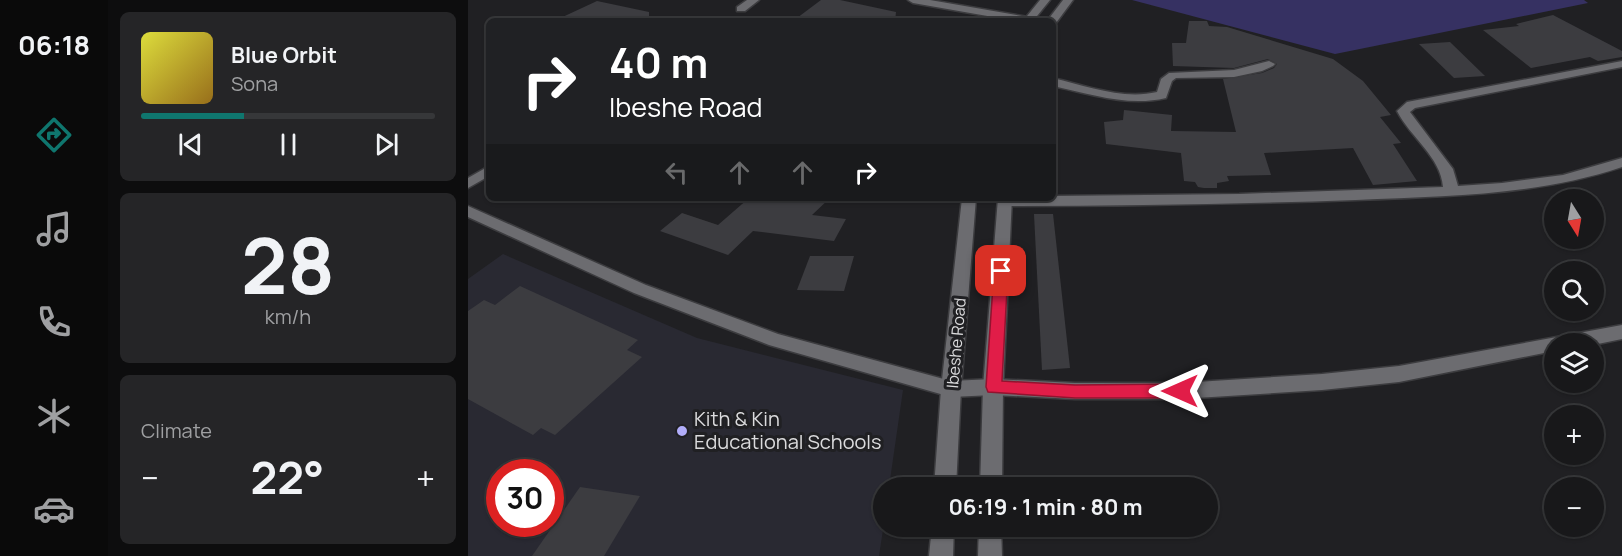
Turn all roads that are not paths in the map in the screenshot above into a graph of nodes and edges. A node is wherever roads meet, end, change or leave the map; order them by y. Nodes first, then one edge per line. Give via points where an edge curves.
1 (754, 0) edge
2 (913, 0) edge
3 (1045, 0) edge
4 (1068, 0) edge
5 (741, 9) dead end
6 (1012, 18) edge
7 (1030, 18) edge
8 (1054, 18) edge
9 (1269, 64) dead end
10 (1622, 64) edge
11 (1056, 83) edge
12 (1622, 162) edge
13 (486, 172) edge
14 (468, 184) edge
15 (1451, 191) junction
16 (1056, 199) edge
17 (969, 201) edge
18 (1005, 201) edge
19 (468, 211) edge
20 (1622, 333) edge
21 (1604, 336) edge
22 (1544, 346) edge
23 (993, 387) junction
24 (951, 389) junction
25 (946, 477) edge
26 (991, 477) edge
27 (942, 537) edge
28 (990, 537) edge
29 (941, 556) edge
30 (990, 556) edge

1 - 5 street
2 - 6 street
3 - 7 street
4 - 8 street
9 - 11 street via 1241,73 1173,75 1167,79 1162,95 1151,98 1135,99
10 - 15 street via 1411,105 1403,111 1409,126 1445,167 1452,178
12 - 15 street via 1550,182
13 - 14 street
15 - 16 street via 1251,199
17 - 24 street, Ibeshe Road
18 - 23 street
19 - 24 street via 640,289 775,340
20 - 21 street
22 - 23 street via 1399,374 1322,382 1180,391
23 - 24 street
23 - 26 street
24 - 25 street, Ibeshe Road
27 - 29 street
28 - 30 street

